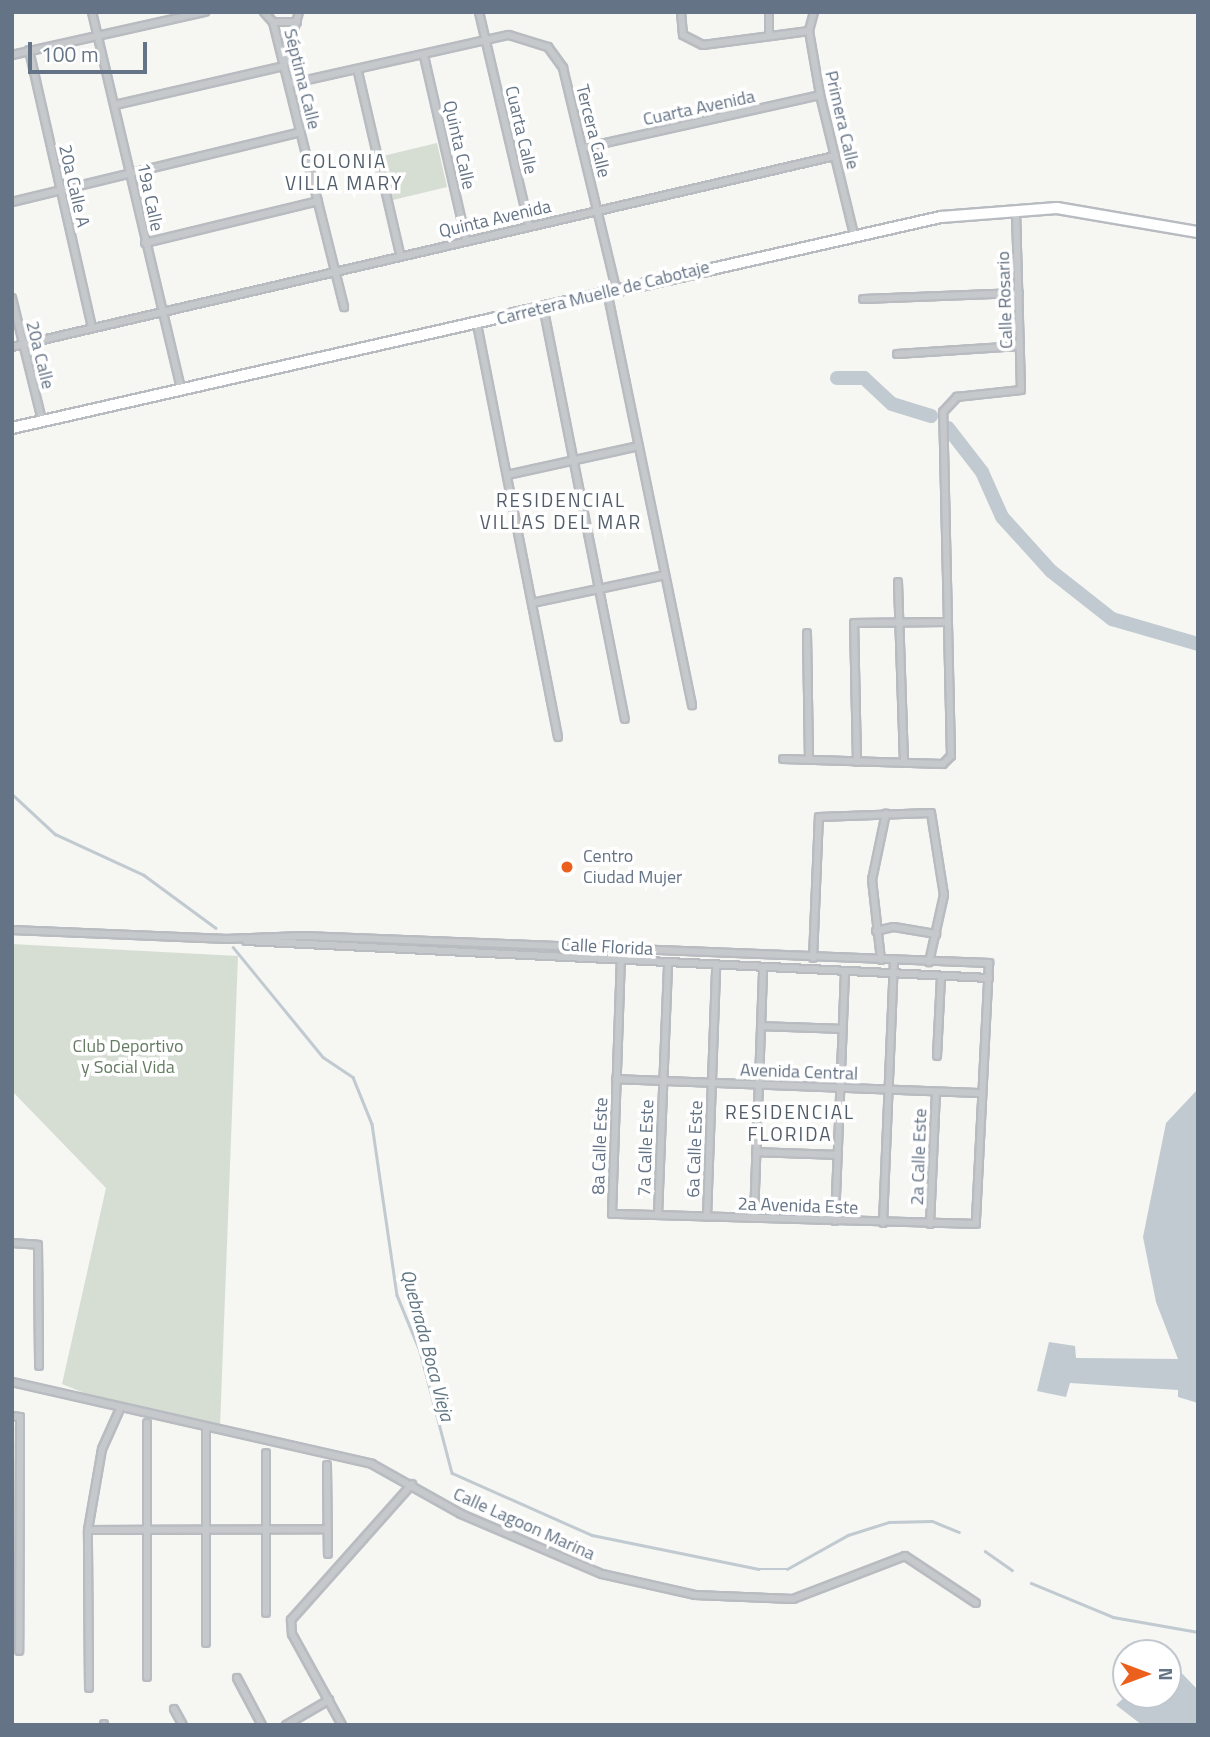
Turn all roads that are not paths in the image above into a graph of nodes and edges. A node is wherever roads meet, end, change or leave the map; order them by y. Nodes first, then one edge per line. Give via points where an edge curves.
1 (92, 12) edge
2 (205, 12) edge
3 (264, 12) edge
4 (299, 12) edge
5 (479, 12) edge
6 (681, 12) edge
7 (769, 12) edge
8 (814, 12) edge
9 (273, 22) junction
10 (297, 22) junction
11 (809, 31) junction
12 (97, 34) junction
13 (769, 36) junction
14 (486, 41) junction
15 (29, 50) junction
16 (12, 55) edge
17 (424, 56) junction
18 (284, 66) junction
19 (358, 72) junction
20 (289, 84) junction
21 (820, 95) junction
22 (115, 105) junction
23 (301, 132) junction
24 (583, 148) junction
25 (835, 156) junction
26 (132, 176) junction
27 (60, 191) junction
28 (318, 201) junction
29 (12, 202) edge
30 (598, 210) junction
31 (1016, 210) junction
32 (529, 225) junction
33 (1198, 232) edge
34 (854, 234) junction
35 (466, 240) junction
36 (145, 243) junction
37 (400, 254) junction
38 (335, 269) junction
39 (611, 290) junction
40 (1018, 293) junction
41 (12, 298) edge
42 (863, 299) dead end
43 (543, 306) junction
44 (344, 307) dead end
45 (161, 313) junction
46 (477, 324) junction
47 (92, 328) junction
48 (23, 345) junction
49 (1020, 346) junction
50 (12, 347) edge
51 (897, 354) dead end
52 (181, 388) junction
53 (42, 420) junction
54 (12, 428) edge
55 (639, 446) junction
56 (573, 459) junction
57 (507, 475) junction
58 (665, 575) junction
59 (898, 582) dead end
60 (599, 588) junction
61 (532, 603) junction
62 (900, 622) junction
63 (946, 622) junction
64 (807, 633) dead end
65 (692, 705) dead end
66 (625, 719) dead end
67 (558, 737) dead end
68 (783, 759) dead end
69 (809, 760) junction
70 (856, 762) junction
71 (904, 763) junction
72 (886, 813) junction
73 (12, 930) edge
74 (876, 931) junction
75 (936, 934) junction
76 (225, 939) junction
77 (813, 958) junction
78 (881, 960) junction
79 (894, 961) junction
80 (621, 962) junction
81 (929, 962) junction
82 (668, 965) junction
83 (716, 967) junction
84 (763, 970) junction
85 (845, 973) junction
86 (894, 974) junction
87 (942, 976) junction
88 (989, 978) junction
89 (761, 1026) junction
90 (842, 1029) junction
91 (937, 1056) dead end
92 (616, 1079) junction
93 (662, 1081) junction
94 (711, 1083) junction
95 (758, 1085) junction
96 (840, 1088) junction
97 (886, 1090) junction
98 (936, 1092) junction
99 (982, 1093) junction
100 (756, 1152) junction
101 (837, 1155) junction
102 (612, 1214) joint
103 (658, 1215) junction
104 (707, 1217) junction
105 (754, 1218) junction
106 (835, 1221) junction
107 (883, 1223) junction
108 (930, 1224) junction
109 (12, 1243) edge
110 (39, 1366) dead end
111 (12, 1382) edge
112 (119, 1411) junction
113 (12, 1416) edge
114 (147, 1423) dead end
115 (206, 1429) junction
116 (266, 1453) dead end
117 (327, 1465) dead end
118 (412, 1484) junction
119 (266, 1529) junction
120 (328, 1529) junction
121 (88, 1530) junction
122 (147, 1530) junction
123 (205, 1530) junction
124 (328, 1554) dead end
125 (976, 1603) dead end
126 (266, 1613) dead end
127 (206, 1643) dead end
128 (19, 1651) dead end
129 (147, 1677) dead end
130 (237, 1678) dead end
131 (89, 1688) dead end
132 (329, 1700) junction
133 (174, 1709) dead end
134 (183, 1725) edge
135 (262, 1725) edge
136 (286, 1725) edge
137 (342, 1725) edge

1 - 12 street, 19a Calle
2 - 12 street
3 - 9 street
4 - 10 street
5 - 14 street, Cuarta Calle
6 - 13 street via 689,42
7 - 13 street
8 - 11 street, Primera Calle
9 - 10 street
9 - 18 street, Séptima Calle
10 - 18 street
11 - 13 street
11 - 21 street, Primera Calle
12 - 15 street
12 - 22 street, 19a Calle
14 - 17 street, Tercera Calle
14 - 24 street, Tercera Calle via 526,36 548,47 563,68
14 - 32 street, Cuarta Calle
15 - 16 street
15 - 27 street, 20a Calle A
17 - 19 street, Tercera Calle
17 - 35 street, Quinta Calle
18 - 20 street, Séptima Calle
18 - 22 street
19 - 20 street, Tercera Calle
19 - 37 street
20 - 23 street, Séptima Calle
21 - 24 street, Cuarta Avenida
21 - 25 street, Primera Calle
22 - 26 street, 19a Calle
23 - 26 street
23 - 28 street, Séptima Calle
24 - 30 street, Tercera Calle
25 - 30 street, Quinta Avenida
25 - 34 street, Primera Calle
26 - 27 street
26 - 36 street, 19a Calle
27 - 29 street
27 - 47 street, 20a Calle A
28 - 36 street
28 - 38 street, Séptima Calle
30 - 32 street, Quinta Avenida
30 - 39 street, Tercera Calle
31 - 33 main road, Carretera Muelle de Cabotaje via 1118,214
31 - 34 main road, Carretera Muelle de Cabotaje
31 - 40 street, Calle Rosario
32 - 35 street, Quinta Avenida
34 - 39 main road, Carretera Muelle de Cabotaje
35 - 37 street, Quinta Avenida
36 - 45 street, 19a Calle
37 - 38 street, Quinta Avenida
38 - 44 street, Séptima Calle
38 - 45 street, Quinta Avenida
39 - 43 main road, Carretera Muelle de Cabotaje
39 - 55 street, Tercera Calle
40 - 42 street
40 - 49 street, Calle Rosario
41 - 48 street, 20a Calle
43 - 46 main road, Carretera Muelle de Cabotaje
43 - 56 street
45 - 47 street, Quinta Avenida
45 - 52 street, 19a Calle
46 - 52 main road, Carretera Muelle de Cabotaje
46 - 57 street
47 - 48 street, Quinta Avenida
48 - 50 street, Quinta Avenida
48 - 53 street, 20a Calle
49 - 51 street
49 - 63 street, Calle Rosario via 1021,390 957,397 943,412
52 - 53 main road, Carretera Muelle de Cabotaje
53 - 54 main road, Carretera Muelle de Cabotaje
55 - 56 street
55 - 58 street, Tercera Calle
56 - 57 street
56 - 60 street
57 - 61 street
58 - 60 street
58 - 65 street, Tercera Calle
59 - 62 street
60 - 61 street
60 - 66 street
61 - 67 street
62 - 63 street
62 - 70 street via 854,623
62 - 71 street
63 - 71 street via 951,757 943,764
64 - 69 street
68 - 69 street
69 - 70 street
70 - 71 street
72 - 74 street via 872,880
72 - 75 street via 934,816 944,895
72 - 77 street via 819,817
73 - 76 street, Calle Florida
74 - 75 street via 894,927
74 - 78 street
75 - 81 street
76 - 77 street, Calle Florida via 303,936
76 - 80 street, Calle Florida
77 - 78 street, Calle Florida
78 - 79 street, Calle Florida
79 - 81 street, Calle Florida
79 - 86 street
80 - 82 street, Calle Florida
80 - 92 street, 8a Calle Este
81 - 88 street, Calle Florida via 989,963
82 - 83 street, Calle Florida
82 - 93 street, 7a Calle Este
83 - 84 street, Calle Florida
83 - 94 street, 6a Calle Este
84 - 85 street, Calle Florida
84 - 89 street
85 - 86 street, Calle Florida
85 - 90 street
86 - 87 street, Calle Florida
86 - 97 street
87 - 88 street, Calle Florida
87 - 91 street
88 - 99 street
89 - 90 street
89 - 95 street
90 - 96 street
92 - 93 street, Avenida Central
92 - 102 street, 8a Calle Este
93 - 94 street, Avenida Central
93 - 103 street, 7a Calle Este
94 - 95 street, Avenida Central
94 - 104 street, 6a Calle Este
95 - 96 street, Avenida Central
95 - 100 street
96 - 97 street, Avenida Central
96 - 101 street
97 - 98 street, Avenida Central
97 - 107 street
98 - 99 street, Avenida Central
98 - 108 street, 2a Calle Este
99 - 108 street, 2a Avenida Este via 977,1219 971,1226
100 - 101 street
100 - 105 street
101 - 106 street
102 - 103 street, 2a Avenida Este
103 - 104 street, 2a Avenida Este
104 - 105 street, 2a Avenida Este
105 - 106 street, 2a Avenida Este
106 - 107 street, 2a Avenida Este
107 - 108 street, 2a Avenida Este
109 - 110 street via 38,1245
111 - 112 street, Calle Lagoon Marina via 64,1389
112 - 115 street, Calle Lagoon Marina
112 - 121 street via 102,1450
113 - 128 street via 20,1417
114 - 122 street
115 - 118 street, Calle Lagoon Marina via 372,1464
115 - 123 street
116 - 119 street
117 - 120 street
118 - 125 street, Calle Lagoon Marina via 461,1514 603,1574 695,1595 793,1599 905,1556
118 - 132 street via 292,1616 292,1634
119 - 120 street
119 - 123 street
119 - 126 street
120 - 124 street
121 - 122 street
121 - 131 street
122 - 123 street
122 - 129 street
123 - 127 street
130 - 135 street
132 - 136 street
132 - 137 street
133 - 134 street

